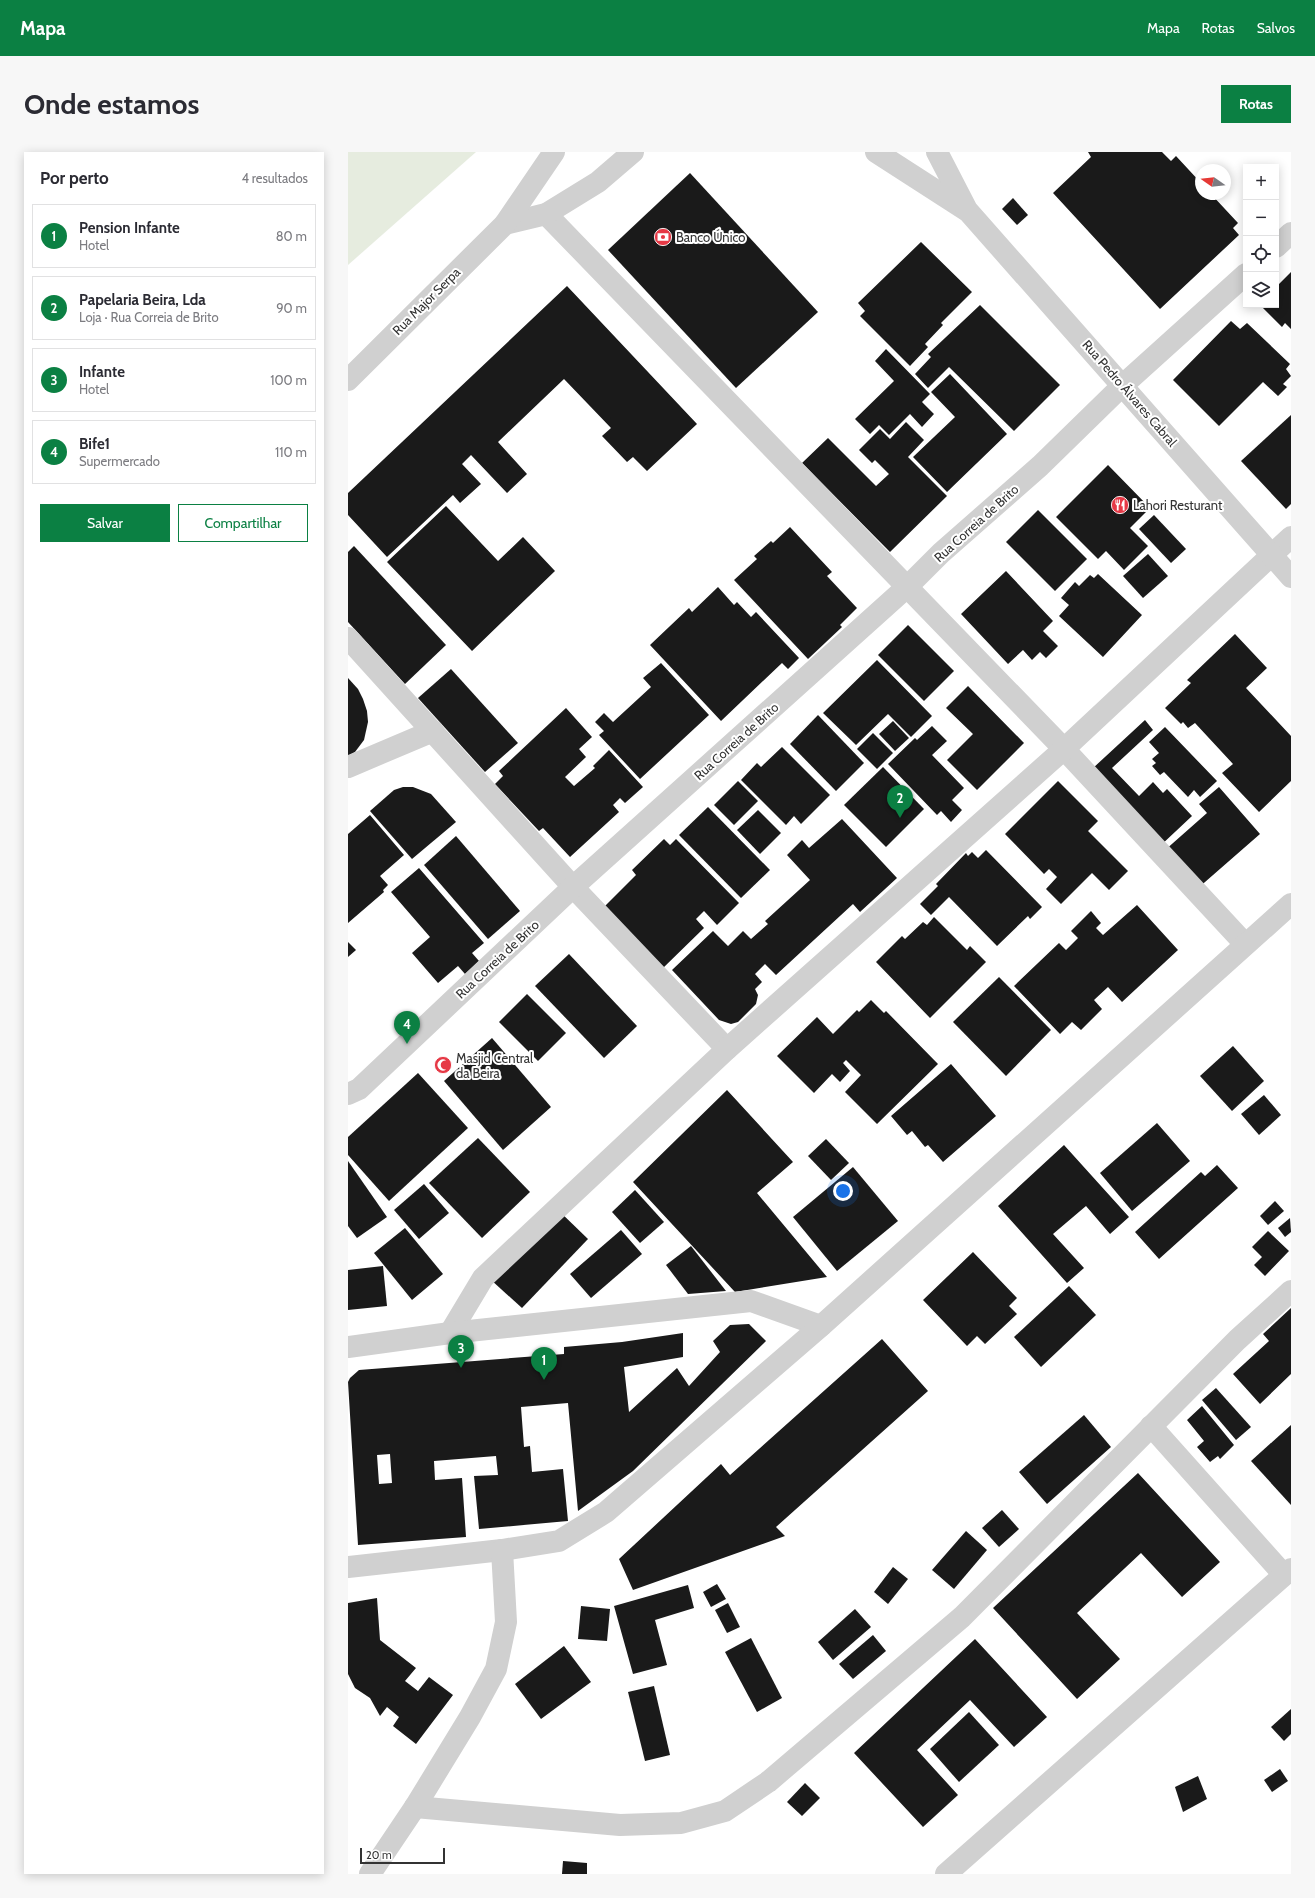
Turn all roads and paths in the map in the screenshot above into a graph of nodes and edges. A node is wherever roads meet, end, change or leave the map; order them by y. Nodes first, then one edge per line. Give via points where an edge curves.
1 (554, 152) edge
2 (634, 152) edge
3 (876, 152) edge
4 (937, 152) edge
5 (967, 210) junction
6 (546, 214) junction
7 (505, 224) junction
8 (1291, 233) edge
9 (1279, 243) edge
10 (1243, 277) edge
11 (348, 380) edge
12 (1123, 385) junction
13 (1291, 537) edge
14 (1271, 555) junction
15 (1291, 577) edge
16 (908, 586) junction
17 (348, 638) edge
18 (433, 731) junction
19 (1064, 748) junction
20 (348, 767) edge
21 (573, 887) junction
22 (1291, 904) edge
23 (1245, 944) junction
24 (727, 1049) junction
25 (352, 1087) edge
26 (1291, 1291) edge
27 (821, 1326) junction
28 (450, 1333) junction
29 (348, 1347) edge
30 (1151, 1426) junction
31 (502, 1550) junction
32 (348, 1567) edge
33 (1287, 1572) edge
34 (415, 1807) junction
35 (370, 1874) edge
36 (946, 1874) edge

1 - 7 street, Rua Major Serpa
2 - 6 street via 598,182
3 - 5 street
4 - 5 street
5 - 12 street, Rua Pedro Álvares Cabral
6 - 7 street
6 - 16 street
7 - 11 street, Rua Major Serpa
8 - 9 street
10 - 12 street, Rua Correia de Brito
12 - 14 street, Rua Pedro Álvares Cabral
12 - 16 street, Rua Correia de Brito via 1040,466 941,553
13 - 14 street
14 - 15 street, Rua Pedro Álvares Cabral
14 - 19 street
16 - 19 street
16 - 21 street, Rua Correia de Brito
17 - 18 street
18 - 20 street
18 - 21 street
19 - 23 street
19 - 24 street
21 - 24 street
21 - 25 street, Rua Correia de Brito
22 - 23 street
23 - 27 street
24 - 28 street via 483,1278
26 - 30 street via 1237,1340
27 - 28 street via 751,1301
27 - 31 street via 606,1512 560,1541
28 - 29 street
30 - 33 street
30 - 34 street via 962,1617 768,1782 725,1811 681,1823 620,1825
31 - 32 street
31 - 34 street via 506,1622 496,1669
33 - 36 street
34 - 35 street

